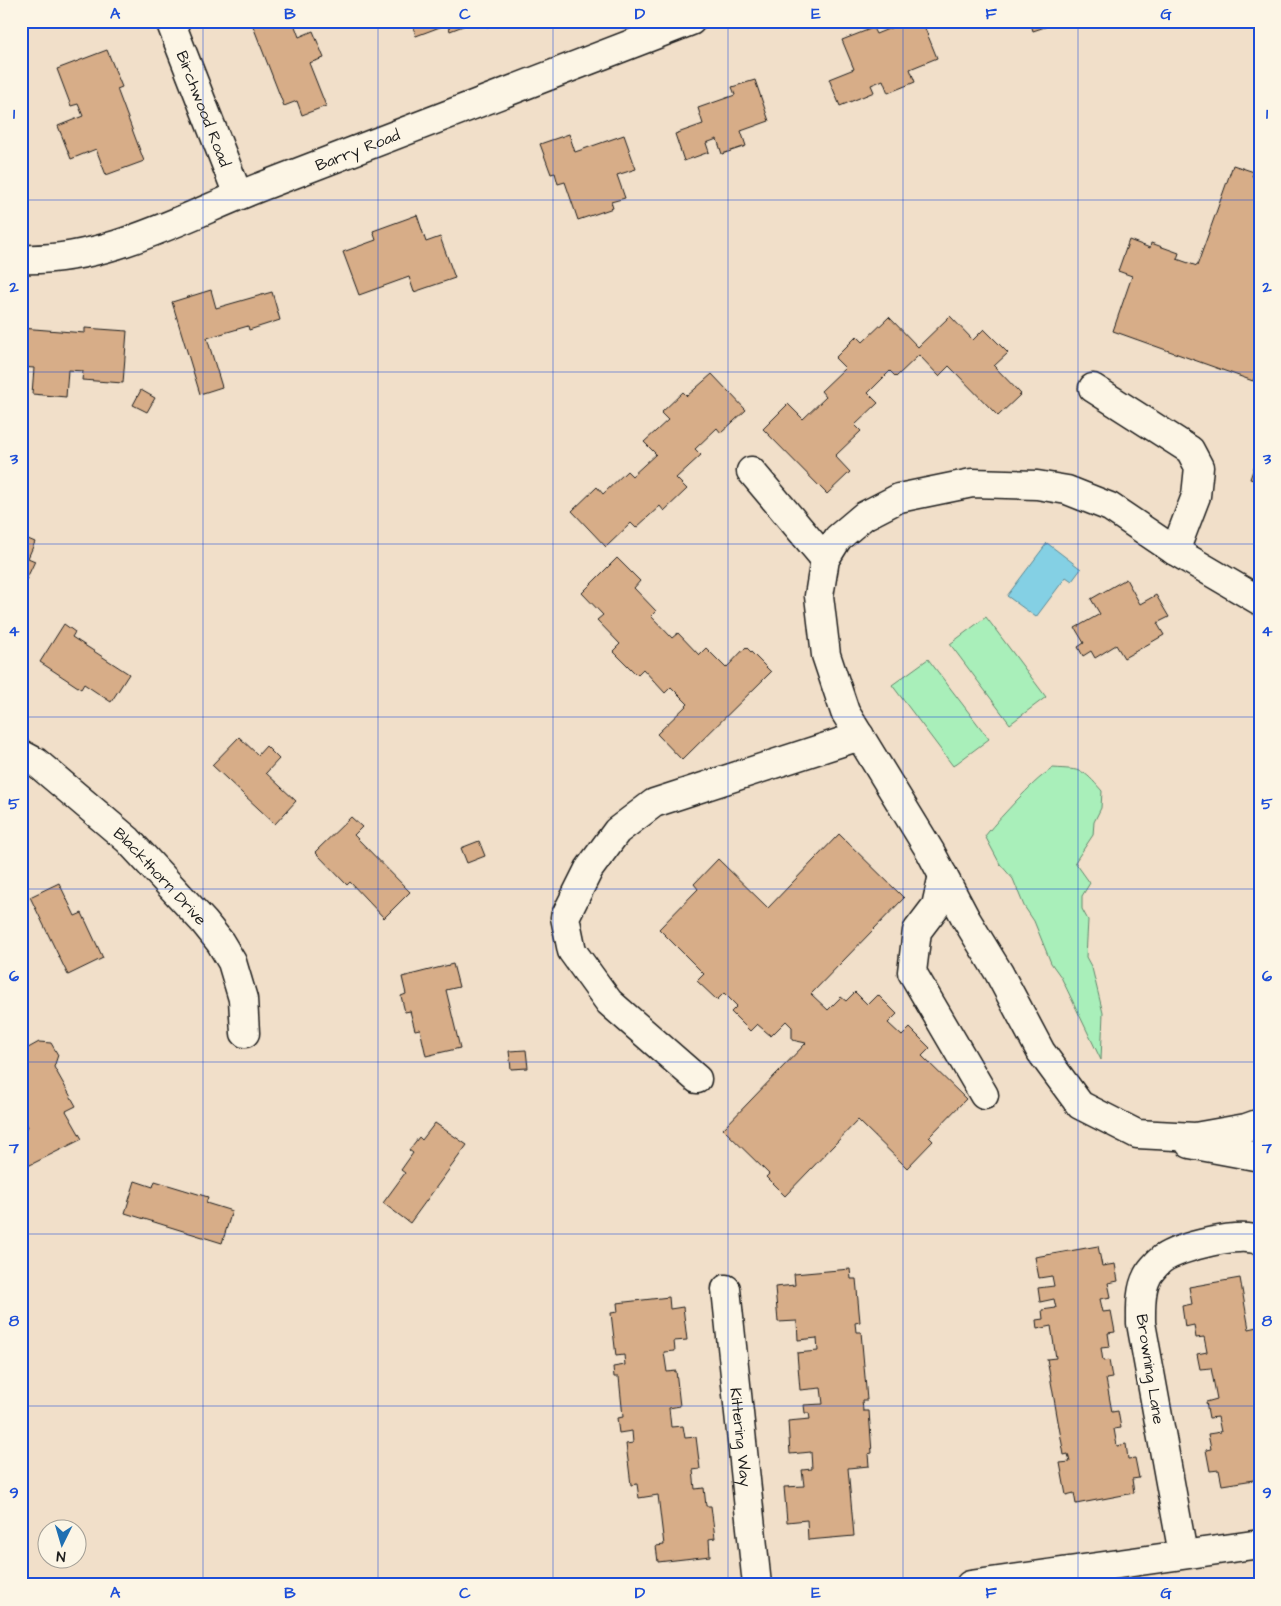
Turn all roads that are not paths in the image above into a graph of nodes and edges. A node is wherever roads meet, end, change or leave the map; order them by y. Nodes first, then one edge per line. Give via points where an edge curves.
1 (170, 21) edge
2 (691, 21) edge
3 (238, 195) junction
4 (21, 259) edge
5 (1093, 388) dead end
6 (751, 471) dead end
7 (1175, 552) junction
8 (825, 559) junction
9 (1260, 601) edge
10 (860, 736) junction
11 (21, 754) edge
12 (943, 875) junction
13 (245, 1034) dead end
14 (697, 1079) dead end
15 (984, 1095) dead end
16 (1260, 1122) edge
17 (1137, 1134) junction
18 (1260, 1157) edge
19 (1260, 1242) edge
20 (726, 1289) dead end
21 (1260, 1544) edge
22 (1183, 1554) junction
23 (757, 1585) edge
24 (970, 1585) edge

1 - 3 street, Birchwood Road
2 - 3 street, Barry Road
3 - 4 street, Barry Road via 116,245 60,257
5 - 7 street via 1190,450 1199,467 1196,496
6 - 8 street
7 - 8 street via 1110,507 1067,490 1037,485 972,483 899,498 864,516 838,538
7 - 9 street
8 - 10 street via 819,596 826,655 845,712
10 - 12 street
10 - 14 street via 654,803 617,831 589,869 565,916 572,951 609,1002
11 - 13 street, Blackthorn Drive via 36,762 128,840 220,942 232,962 243,999
12 - 15 street via 936,906 917,930 912,972
12 - 17 street via 1041,1052 1080,1105
16 - 17 street via 1246,1128 1195,1137
17 - 18 street
19 - 22 street, Browning Lane via 1237,1238 1186,1249 1161,1260 1147,1277 1141,1301 1141,1323
20 - 23 street, Kittering Way
21 - 22 street
22 - 24 street

